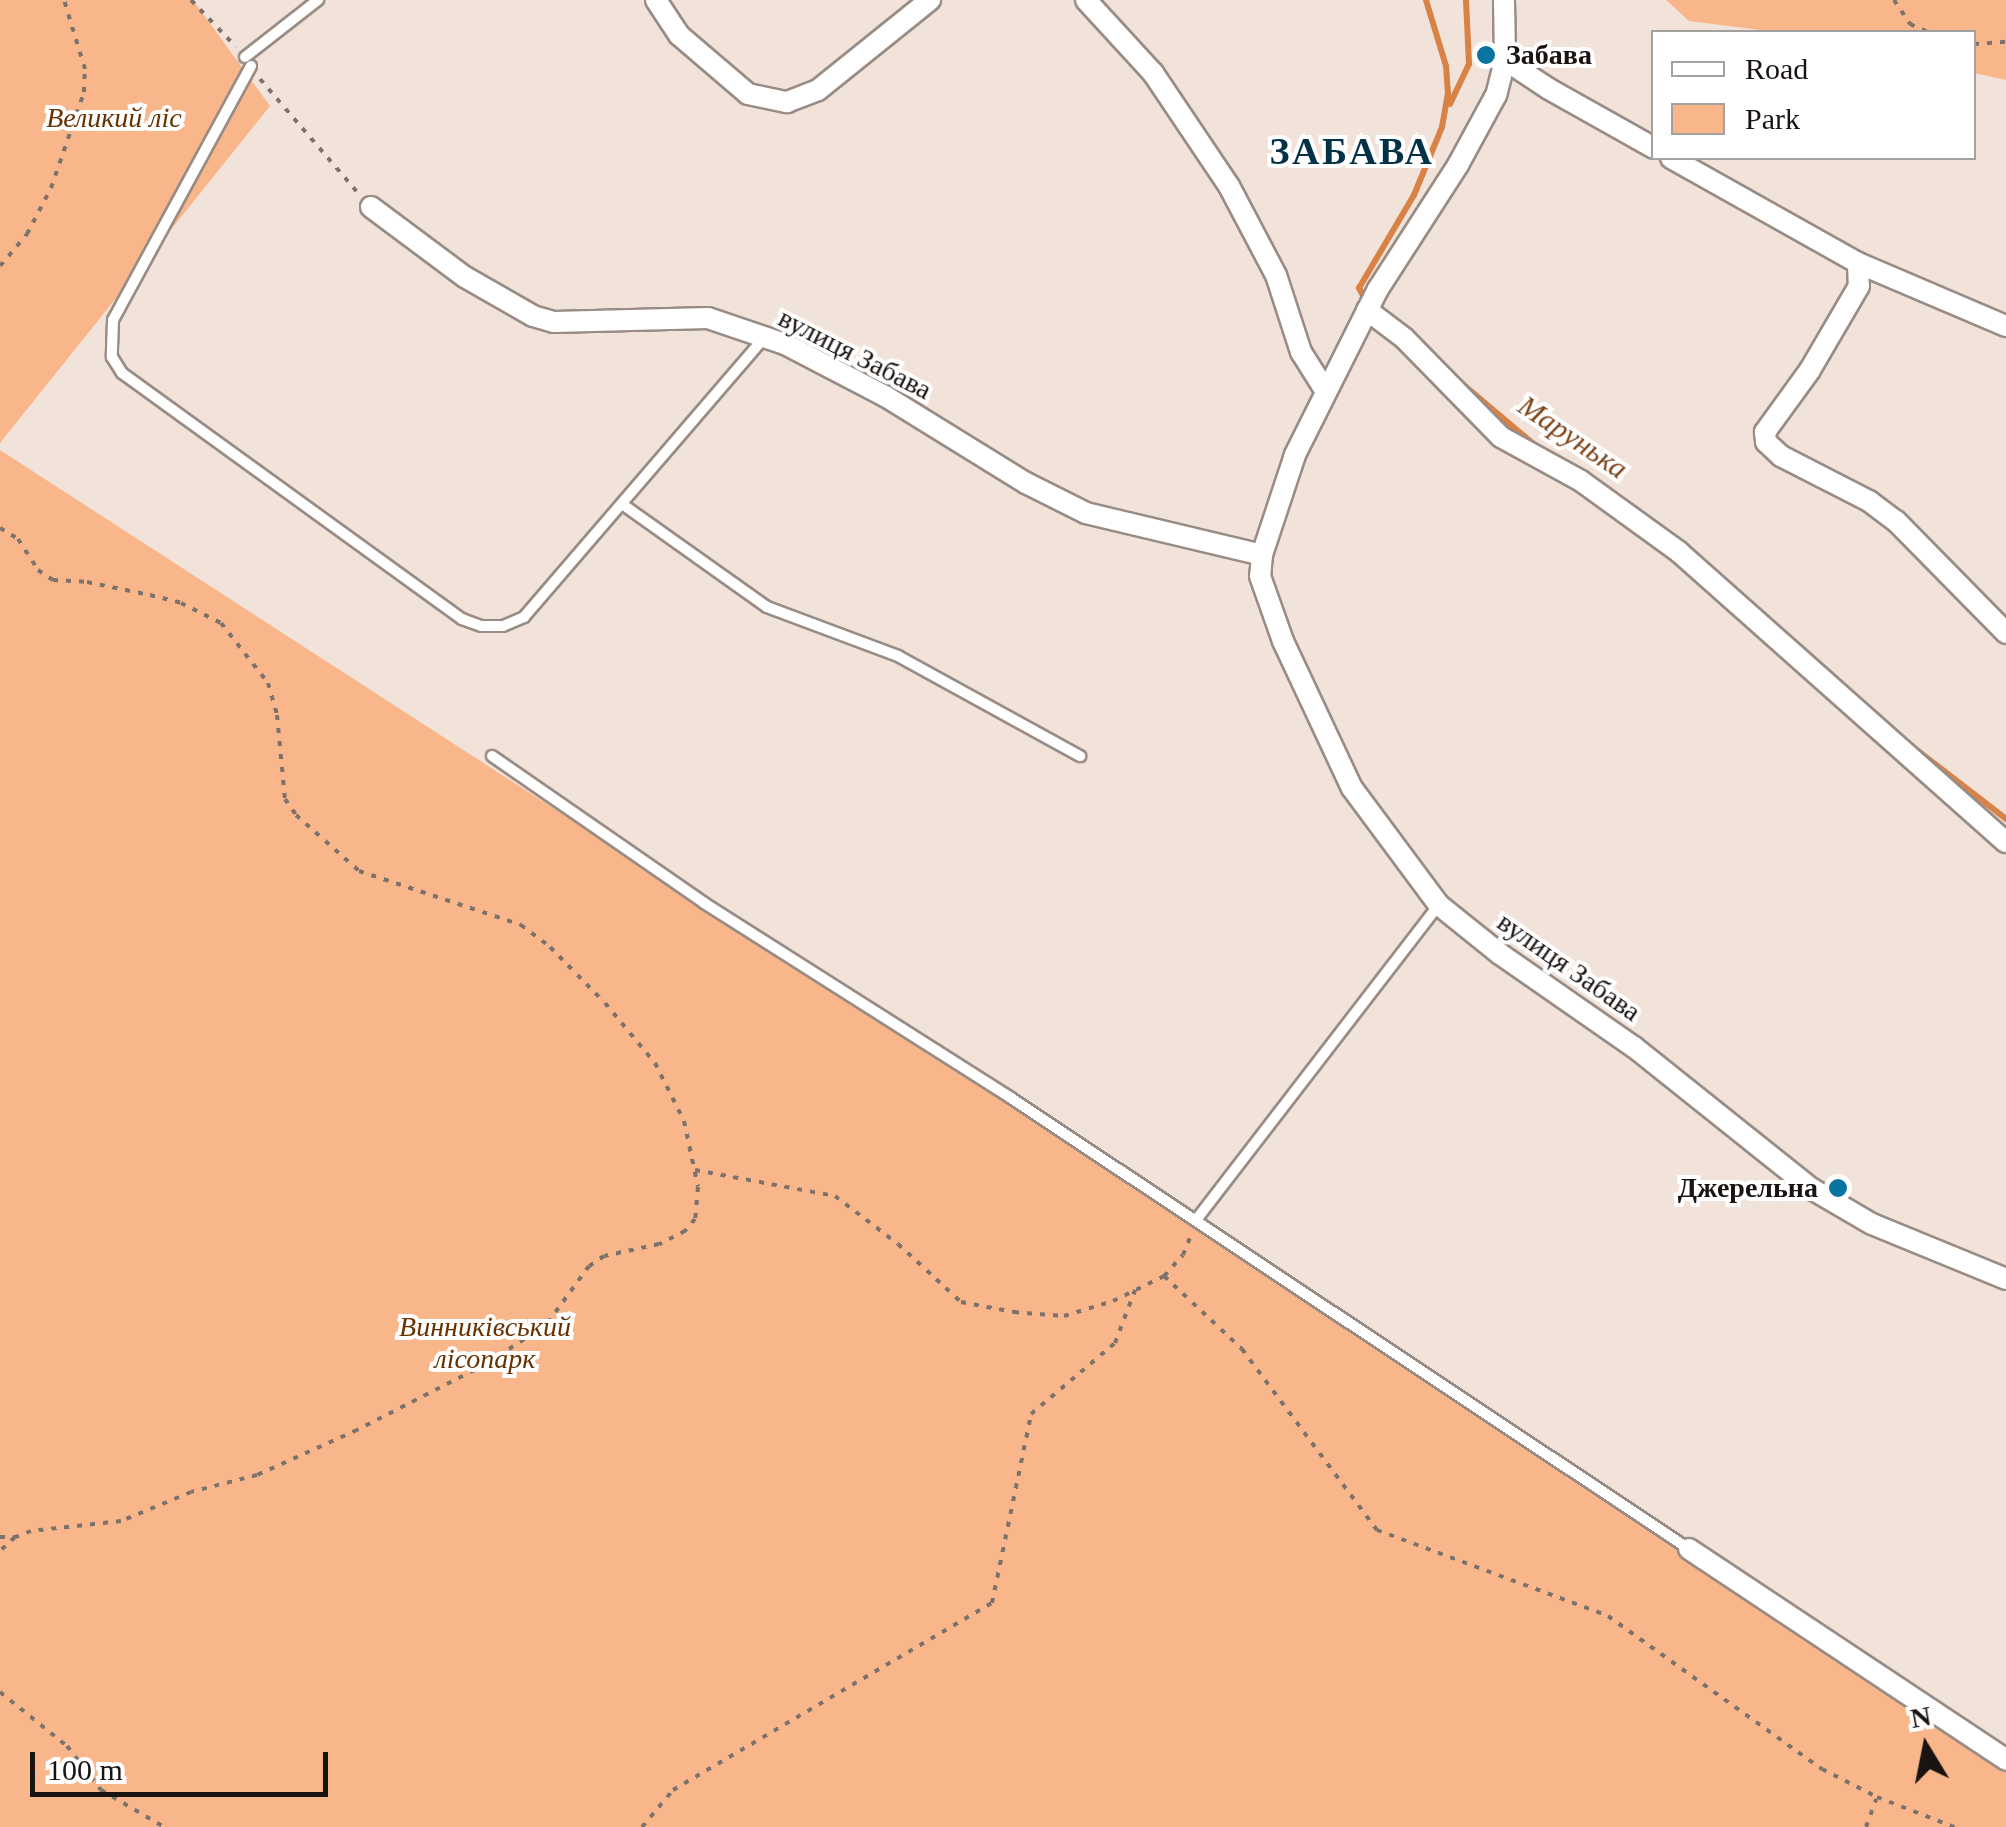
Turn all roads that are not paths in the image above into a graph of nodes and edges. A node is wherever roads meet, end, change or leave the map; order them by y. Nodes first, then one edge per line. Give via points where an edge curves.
1 (318, 0) edge
2 (656, 0) edge
3 (930, 0) edge
4 (1086, 0) edge
5 (1504, 1) edge
6 (1505, 60) junction
7 (1651, 146) edge
8 (1675, 160) edge
9 (371, 208) road end
10 (1858, 263) junction
11 (1371, 302) junction
12 (2006, 326) edge
13 (765, 337) junction
14 (1325, 390) junction
15 (622, 504) junction
16 (1262, 555) junction
17 (2006, 633) edge
18 (492, 756) dead end
19 (1080, 756) dead end
20 (2006, 842) edge
21 (1439, 905) junction
22 (1196, 1220) junction
23 (2006, 1279) edge
24 (1689, 1549) joint
25 (2006, 1760) edge

1 - 15 lane via 248,62 113,320 112,356 122,374 480,626 524,617
2 - 3 street via 679,35 748,94 787,102 818,90
4 - 14 street via 1154,74 1228,186 1276,275 1302,352
5 - 6 street, вулиця Забава
6 - 7 street
6 - 11 street, вулиця Забава via 1496,95 1458,165
8 - 10 street
9 - 13 street, вулиця Забава via 465,277 533,316 554,322 708,318
10 - 12 street
10 - 17 street via 1858,286 1765,432 1766,442 1896,521
11 - 14 street, вулиця Забава
11 - 20 street via 1501,437 1582,481 1679,552
13 - 15 lane
13 - 16 street, вулиця Забава via 885,396 1086,513
14 - 16 street, вулиця Забава
15 - 19 lane via 768,607 898,656
16 - 21 street, вулиця Забава via 1260,576 1282,641 1335,756 1408,870
18 - 22 lane via 704,903
21 - 22 lane
21 - 23 street, вулиця Забава via 1816,1191 1872,1224
22 - 24 lane
24 - 25 street

